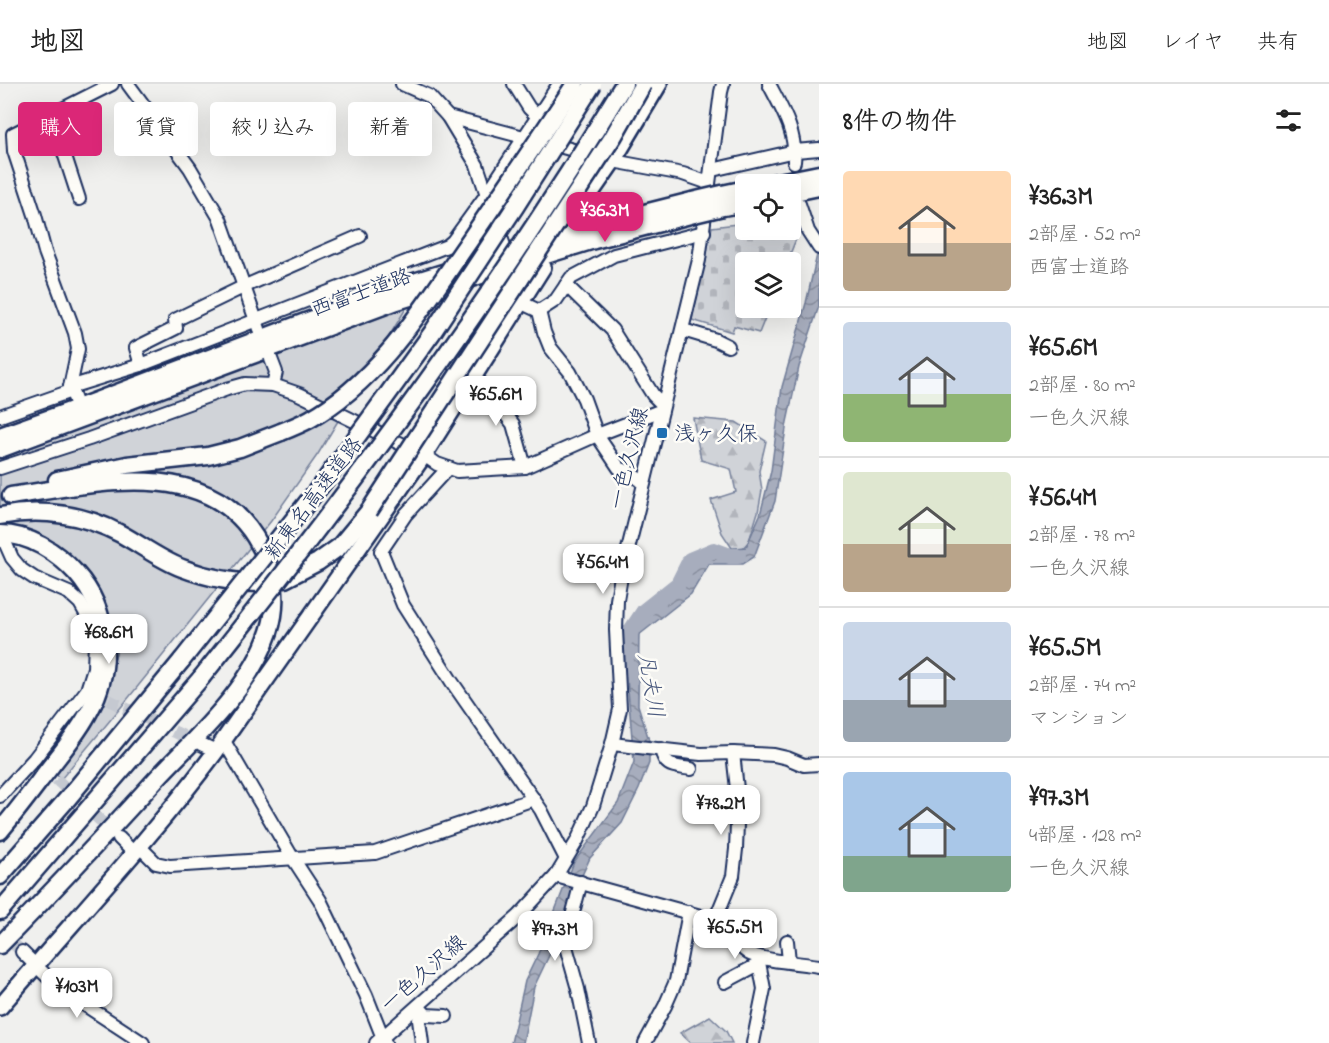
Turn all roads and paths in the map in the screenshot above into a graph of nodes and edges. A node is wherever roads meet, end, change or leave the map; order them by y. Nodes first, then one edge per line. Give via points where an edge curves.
1 (112, 84) edge
2 (128, 84) edge
3 (402, 84) edge
4 (514, 84) edge
5 (559, 84) edge
6 (575, 84) edge
7 (593, 84) edge
8 (624, 84) edge
9 (643, 84) edge
10 (659, 84) edge
11 (723, 84) edge
12 (769, 84) edge
13 (78, 102) edge
14 (448, 117) junction
15 (538, 117) junction
16 (18, 132) edge
17 (526, 137) junction
18 (819, 148) edge
19 (65, 156) edge
20 (794, 157) junction
21 (613, 161) junction
22 (712, 170) junction
23 (819, 174) edge
24 (801, 178) edge
25 (709, 183) junction
26 (819, 187) edge
27 (488, 194) junction
28 (735, 195) edge
29 (801, 196) edge
30 (79, 199) dead end
31 (723, 201) junction
32 (735, 202) edge
33 (693, 208) junction
34 (577, 213) dead end
35 (801, 214) edge
36 (704, 232) junction
37 (360, 236) dead end
38 (504, 246) dead end
39 (819, 248) edge
40 (543, 267) dead end
41 (513, 271) dead end
42 (566, 285) junction
43 (243, 287) junction
44 (521, 300) junction
45 (539, 310) junction
46 (257, 325) junction
47 (683, 330) junction
48 (728, 346) dead end
49 (271, 359) dead end
50 (141, 366) junction
51 (472, 378) junction
52 (273, 385) junction
53 (72, 393) junction
54 (663, 407) junction
55 (0, 416) edge
56 (597, 435) junction
57 (0, 436) edge
58 (0, 449) edge
59 (424, 455) junction
60 (525, 467) junction
61 (0, 468) edge
62 (448, 468) junction
63 (644, 483) junction
64 (5, 498) edge
65 (0, 516) edge
66 (2, 537) edge
67 (285, 579) dead end
68 (263, 583) dead end
69 (201, 744) tunnel mouth
70 (612, 744) junction
71 (220, 746) junction
72 (658, 749) junction
73 (733, 753) junction
74 (819, 764) edge
75 (691, 769) dead end
76 (0, 796) edge
77 (534, 799) junction
78 (0, 831) edge
79 (119, 838) tunnel mouth
80 (137, 850) junction
81 (292, 857) junction
82 (566, 860) junction
83 (0, 876) edge
84 (560, 877) junction
85 (581, 882) junction
86 (0, 911) edge
87 (689, 912) junction
88 (715, 920) junction
89 (787, 941) dead end
90 (0, 945) edge
91 (22, 952) tunnel mouth
92 (758, 961) junction
93 (789, 961) junction
94 (35, 966) junction
95 (819, 966) edge
96 (724, 982) dead end
97 (0, 1007) edge
98 (420, 1009) junction
99 (446, 1016) dead end
100 (381, 1041) edge
101 (143, 1043) edge
102 (422, 1043) edge
103 (589, 1043) edge
104 (645, 1043) edge
105 (753, 1043) edge

1 - 13 street
2 - 43 street via 190,168 220,219
3 - 14 street via 429,96
4 - 15 street
5 - 15 street
6 - 64 highway, bridge via 395,344 330,406 309,420 240,448 61,478
7 - 83 highway, 新東名高速道路, bridge via 411,361 319,488 182,660
8 - 86 highway, 新東名高速道路, bridge via 468,325 292,565 201,678
9 - 67 highway, bridge via 613,137 369,511 339,547
10 - 21 main road
11 - 22 street, 一色久沢線
12 - 20 street via 792,130
14 - 17 street
14 - 27 street via 477,165
15 - 17 street
16 - 53 street via 13,134 14,151 75,333 78,349
17 - 21 street
17 - 27 street
18 - 20 street
19 - 30 street
20 - 22 street
21 - 25 street
21 - 34 main road
22 - 25 street, 一色久沢線
23 - 24 highway
25 - 36 street, 一色久沢線
26 - 29 highway
27 - 38 street
27 - 46 street via 447,246
28 - 31 highway, 西富士道路
31 - 32 highway, 西富士道路
31 - 33 highway, 西富士道路, bridge
33 - 57 highway, 西富士道路 via 593,226 395,288
33 - 58 highway, 西富士道路 via 397,301
35 - 39 street
36 - 42 street via 614,255 571,278
36 - 47 street, 一色久沢線
37 - 43 street
40 - 44 main road
41 - 44 street
42 - 45 street via 556,300
42 - 54 street via 612,330
43 - 46 street
43 - 50 street via 175,320 176,328 136,348
44 - 45 street
44 - 51 main road
45 - 56 street via 550,347 570,372
46 - 50 street
47 - 48 street
47 - 54 street, 一色久沢線
49 - 52 street via 276,372
50 - 53 street
51 - 59 main road
51 - 60 street via 481,383 513,424
52 - 59 street
52 - 61 street via 245,384 227,389 88,434
53 - 55 street
54 - 56 street
54 - 63 street, 一色久沢線
56 - 60 street
56 - 63 street via 619,468
59 - 62 street
59 - 71 main road
60 - 62 street via 470,471
62 - 77 street via 406,514 381,551 403,605
63 - 70 street, 一色久沢線 via 617,600 620,709
64 - 90 highway via 140,481 193,489 230,509 248,526 270,565 274,591 269,632 238,688
65 - 68 highway via 59,513 119,533 180,567 212,578
66 - 76 street via 22,570 69,593 80,603 95,642 89,691 38,763
66 - 78 highway via 8,534 28,540 55,553 82,580 99,612 106,651 102,679 91,708
69 - 71 street
70 - 72 street
70 - 82 street, 一色久沢線 via 593,806
71 - 80 main road
71 - 81 street
72 - 73 street
72 - 75 street via 667,764
73 - 74 street via 774,755 804,765
73 - 88 street via 738,798 736,849 733,876
77 - 81 street via 375,853
77 - 82 street
79 - 80 street
80 - 81 street via 164,866
80 - 94 main road
81 - 100 street via 320,900 366,995
82 - 84 street, 一色久沢線
84 - 85 street
84 - 98 street, 一色久沢線
85 - 87 street
85 - 103 street via 565,943
87 - 88 street
87 - 104 street via 676,981
88 - 92 street
89 - 93 street
91 - 94 street
92 - 93 street
92 - 96 street
92 - 105 street via 764,989
93 - 95 street
94 - 97 main road
94 - 101 street via 59,988
98 - 99 street via 426,1015
98 - 100 street, 一色久沢線
98 - 102 street

